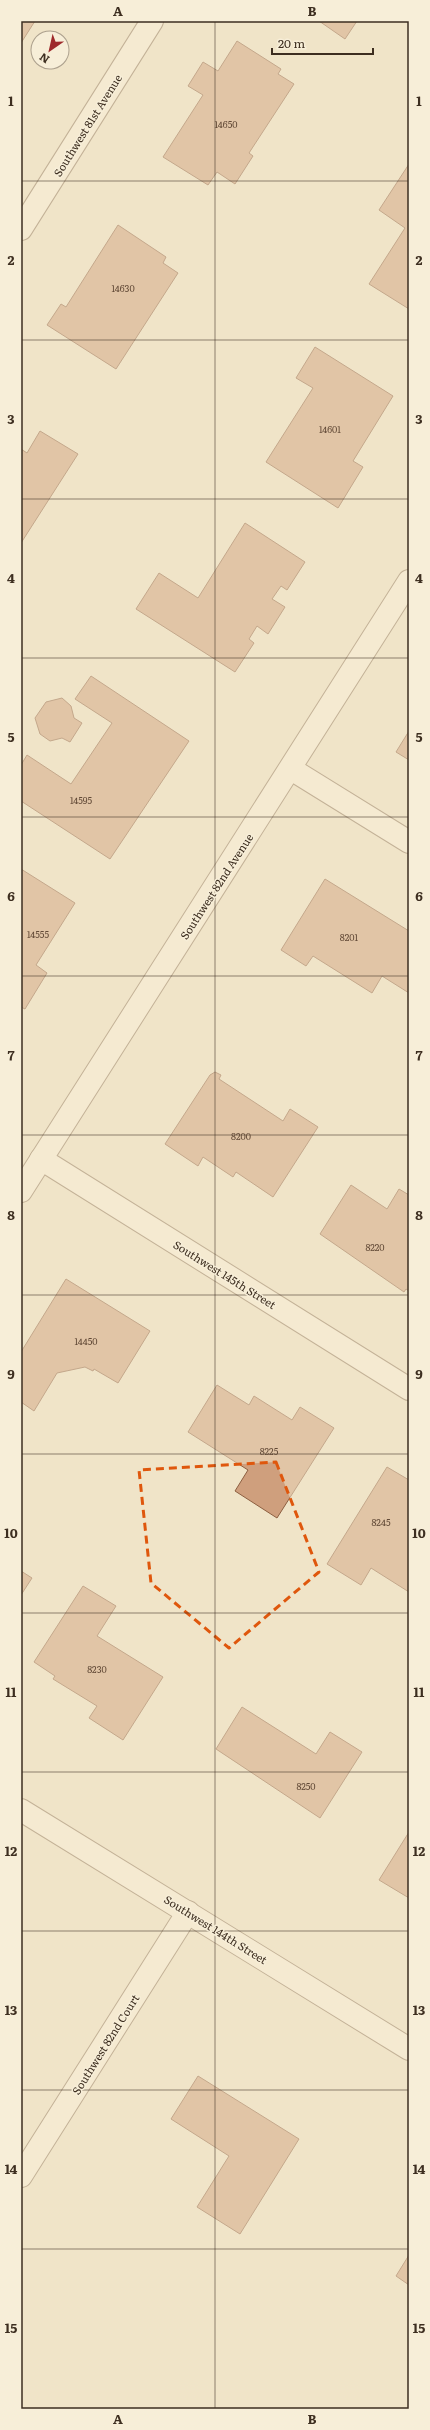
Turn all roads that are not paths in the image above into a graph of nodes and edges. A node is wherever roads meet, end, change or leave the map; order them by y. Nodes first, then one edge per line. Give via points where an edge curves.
1 (152, 21) edge
2 (21, 229) edge
3 (409, 581) edge
4 (291, 769) junction
5 (409, 842) edge
6 (41, 1159) junction
7 (21, 1191) edge
8 (409, 1389) edge
9 (21, 1810) edge
10 (188, 1912) junction
11 (409, 2049) edge
12 (21, 2176) edge

1 - 2 street, Southwest 81st Avenue
3 - 4 street, Southwest 82nd Avenue
4 - 5 street
4 - 6 street, Southwest 82nd Avenue
6 - 7 street, Southwest 82nd Avenue
6 - 8 street, Southwest 145th Street
9 - 10 street, Southwest 144th Street
10 - 11 street, Southwest 144th Street
10 - 12 street, Southwest 82nd Court

